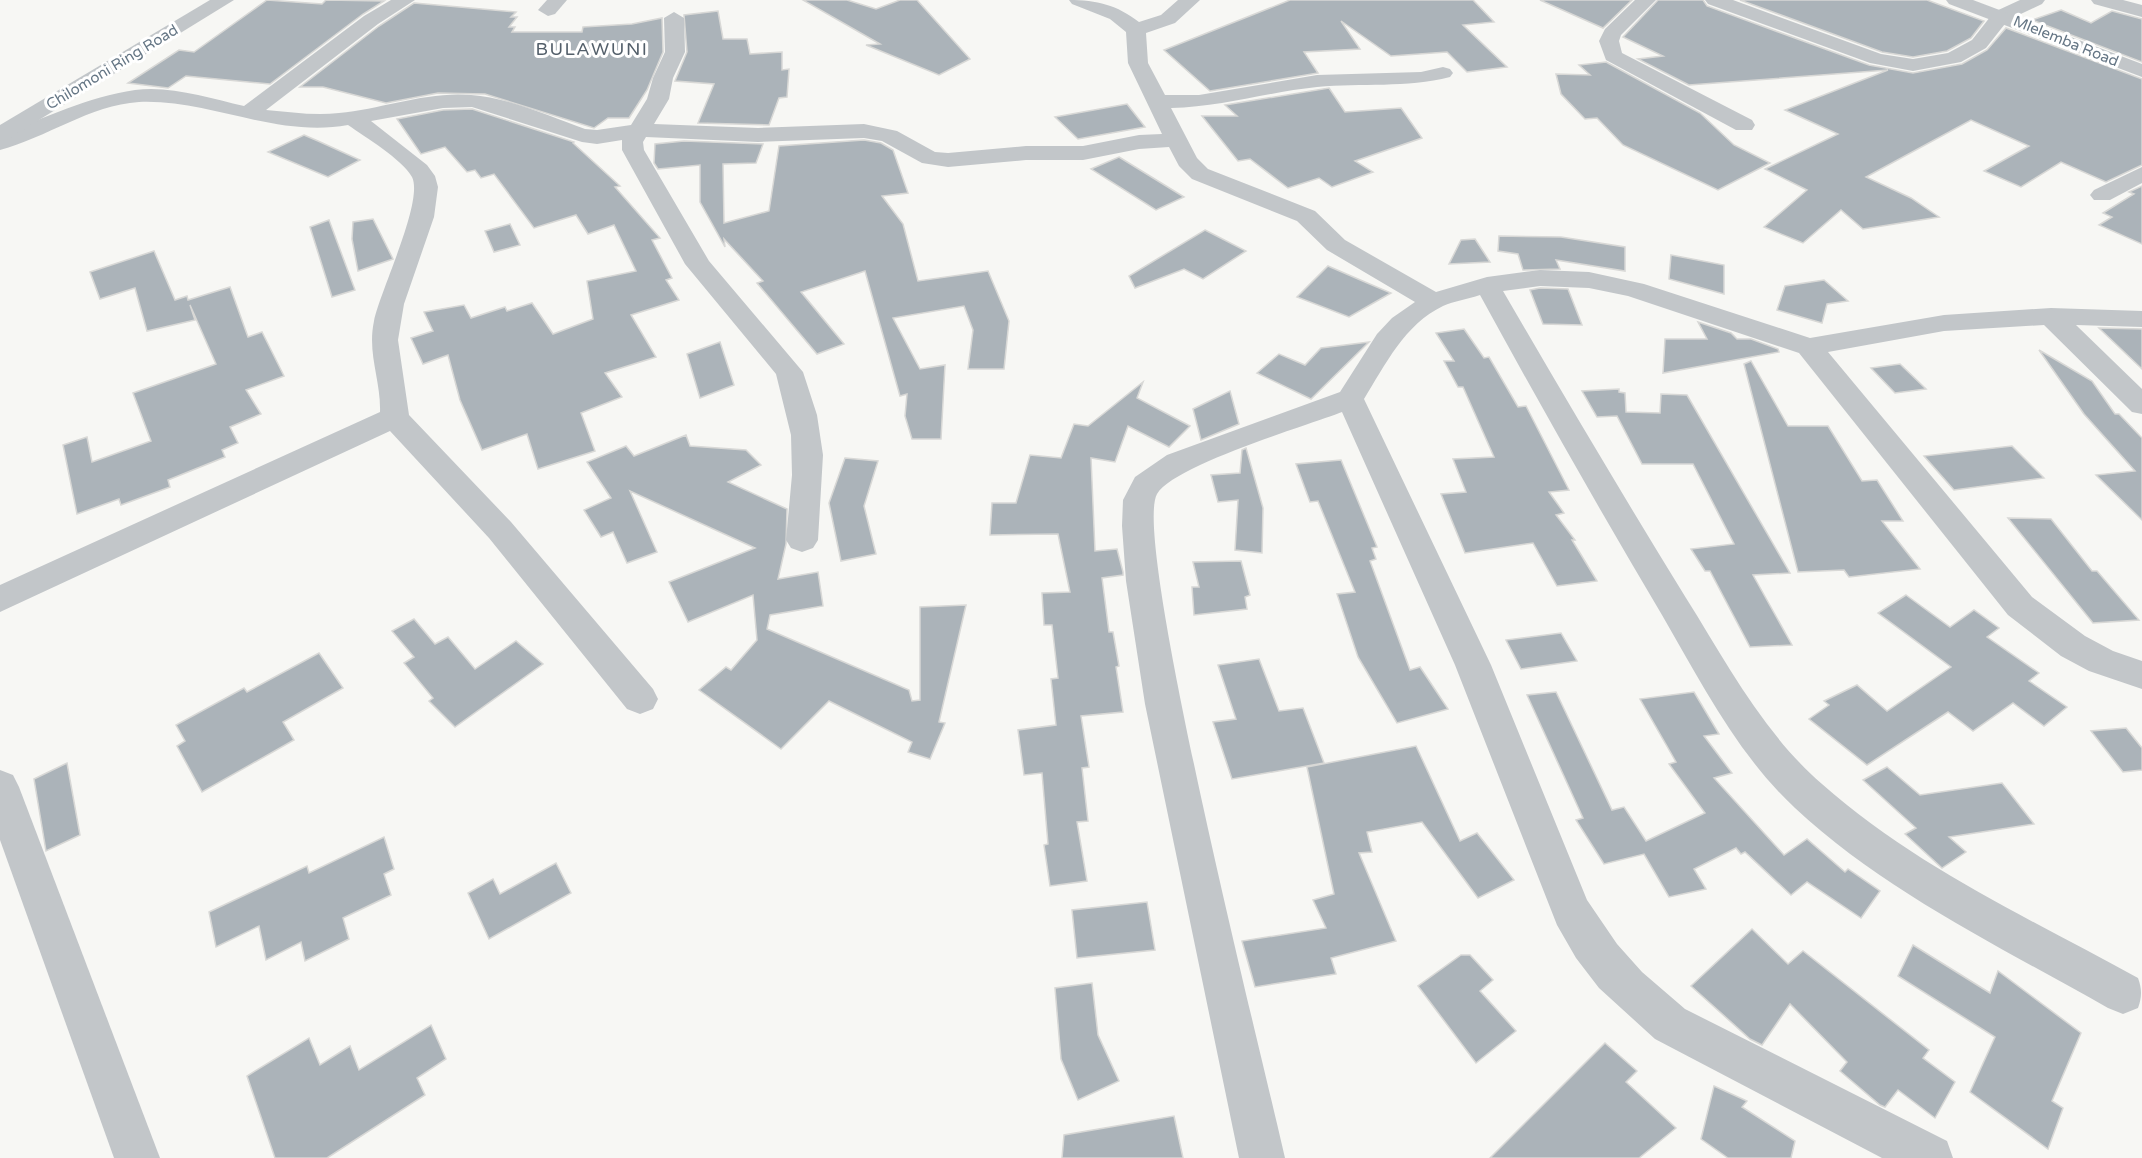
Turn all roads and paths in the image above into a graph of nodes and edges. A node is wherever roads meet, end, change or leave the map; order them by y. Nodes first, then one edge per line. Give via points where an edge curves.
1 (224, 0) edge
2 (405, 0) edge
3 (1079, 0) edge
4 (1190, 0) edge
5 (1646, 0) edge
6 (1715, 0) edge
7 (1956, 0) edge
8 (2035, 0) edge
9 (2101, 0) edge
10 (2142, 11) edge
11 (2001, 16) junction
12 (674, 18) dead end
13 (1136, 30) junction
14 (2142, 71) edge
15 (1443, 73) dead end
16 (1156, 102) junction
17 (248, 113) junction
18 (352, 118) junction
19 (1744, 125) dead end
20 (641, 130) junction
21 (0, 134) edge
22 (1175, 140) junction
23 (0, 142) edge
24 (2142, 174) edge
25 (2102, 195) dead end
26 (1487, 285) junction
27 (1433, 301) junction
28 (2051, 316) junction
29 (2142, 319) edge
30 (1809, 347) junction
31 (1350, 399) junction
32 (2142, 405) edge
33 (394, 417) junction
34 (801, 540) dead end
35 (0, 599) edge
36 (2142, 675) edge
37 (640, 699) dead end
38 (0, 787) edge
39 (2123, 993) dead end
40 (137, 1158) edge
41 (1262, 1158) edge
42 (1930, 1158) edge

1 - 21 street, Chilomoni Ring Road
2 - 17 street via 371,20
3 - 13 street via 1117,15
4 - 13 street via 1168,19
5 - 19 street via 1612,33 1609,41 1613,56
6 - 11 street via 1876,59 1913,65 1944,61 1965,52 1979,44
7 - 11 street, Mlelemba Road
8 - 11 street
9 - 10 street
11 - 14 street, Mlelemba Road
12 - 20 street via 675,52 658,99
13 - 16 street via 1136,56
15 - 16 street via 1421,78 1317,81 1199,101
16 - 22 street
17 - 18 street via 313,121
17 - 23 street via 178,99 136,96 96,105
18 - 20 street via 461,101 508,110 589,137
18 - 33 street via 419,170 426,186 426,199 384,341 395,400
20 - 22 street via 758,135 864,130 889,136 930,158 948,160 1083,153 1139,142
20 - 34 street via 632,142 636,159 698,264 774,351 797,389 809,446
22 - 27 street via 1200,174 1306,216 1336,245
24 - 25 street
26 - 27 street
26 - 30 street via 1540,278 1589,280 1646,294
26 - 39 street via 1589,466 1740,716 1771,759 1809,797 1904,870
27 - 31 street via 1387,340
28 - 29 street
28 - 30 street via 1944,323
28 - 32 street
30 - 36 street via 2020,606 2073,646
31 - 41 street via 1178,462 1146,484 1139,500 1141,563 1163,704
31 - 42 street via 1473,665 1571,911 1586,939 1642,1003 1670,1024
33 - 35 street
33 - 37 street via 500,530
38 - 40 street

